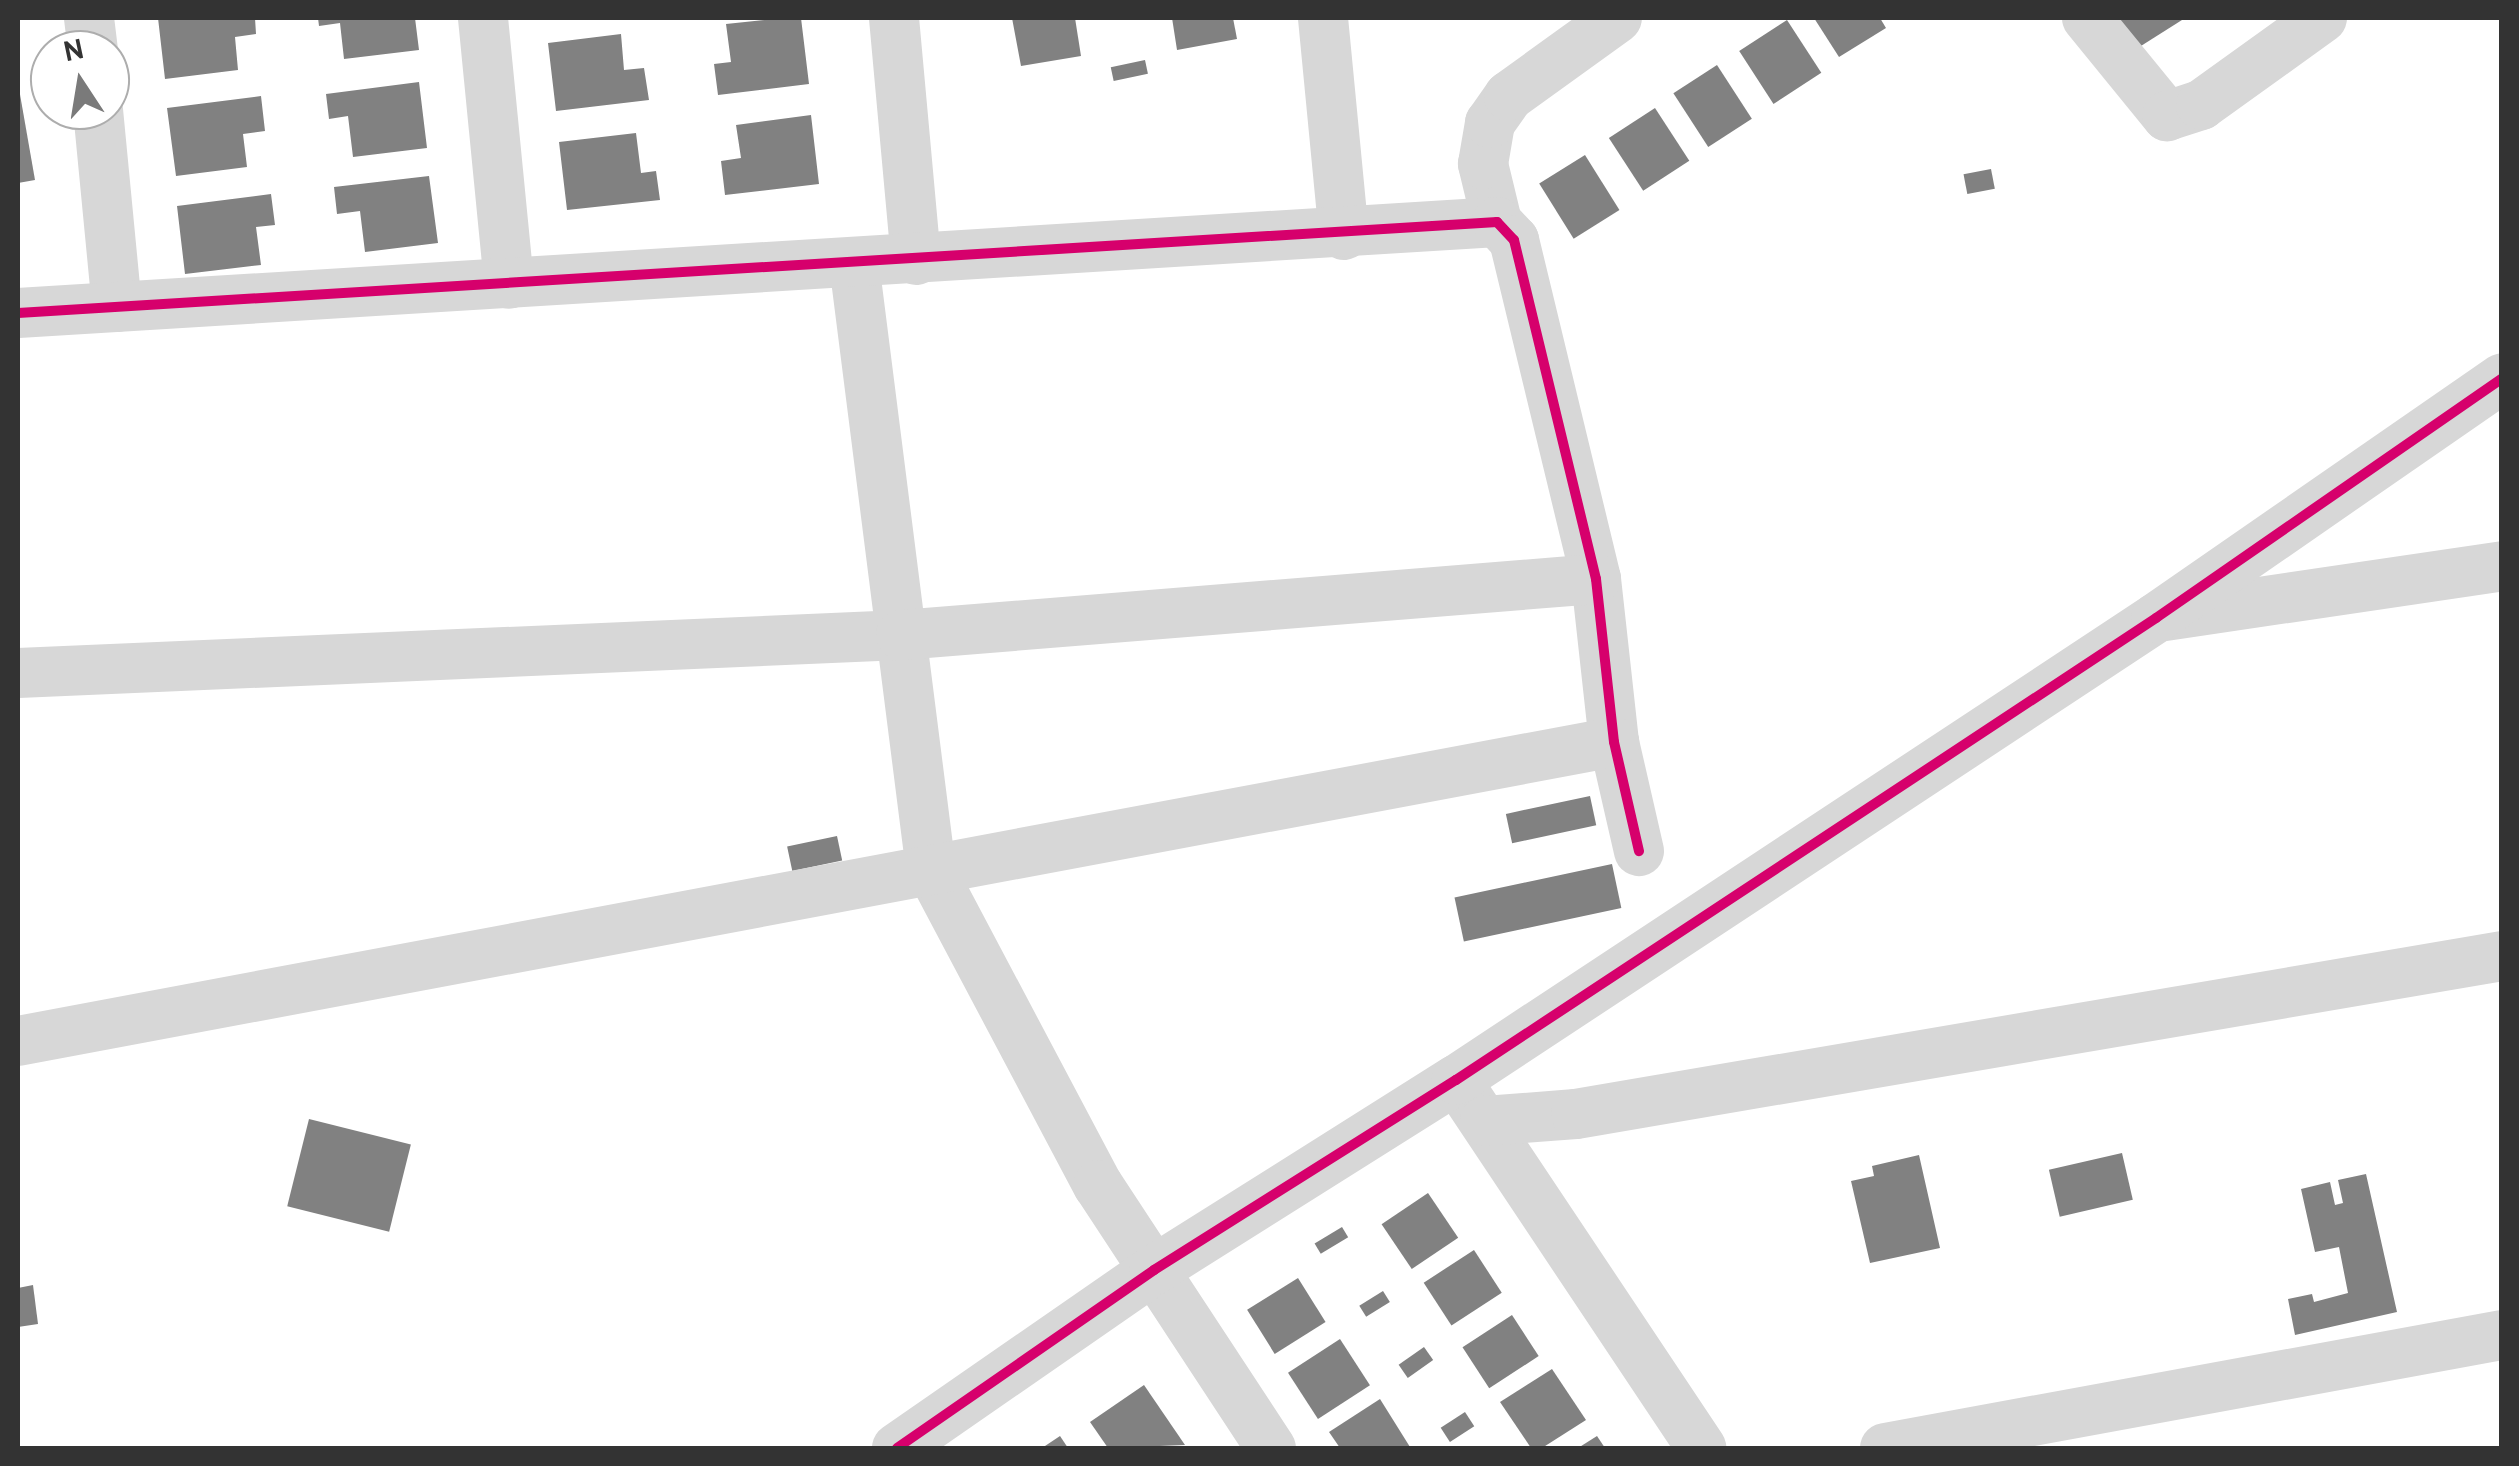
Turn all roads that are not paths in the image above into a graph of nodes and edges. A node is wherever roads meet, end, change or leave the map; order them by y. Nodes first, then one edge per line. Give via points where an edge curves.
1 (483, 18) edge
2 (894, 18) edge
3 (1323, 18) edge
4 (1617, 18) edge
5 (2087, 18) edge
6 (2322, 18) edge
7 (100, 130) edge
8 (1496, 222) junction
9 (1344, 234) junction
10 (916, 260) junction
11 (854, 263) junction
12 (509, 284) junction
13 (118, 307) junction
14 (18, 313) edge
15 (2502, 378) edge
16 (2502, 566) edge
17 (1596, 579) junction
18 (2156, 618) junction
19 (901, 635) junction
20 (18, 673) edge
21 (1614, 742) junction
22 (1639, 851) dead end
23 (931, 870) junction
24 (2502, 956) edge
25 (18, 1041) edge
26 (1456, 1080) junction
27 (1485, 1121) junction
28 (1154, 1270) junction
29 (2502, 1334) edge
30 (898, 1448) edge
31 (1271, 1448) edge
32 (1700, 1448) edge
33 (1885, 1448) edge

1 - 12 street
2 - 10 street
3 - 9 street
4 - 8 street via 1510,96 1490,123 1483,164
5 - 6 street via 2167,116 2202,105
7 - 13 street
8 - 9 street
8 - 17 street via 1514,240
9 - 10 street
10 - 11 street
11 - 12 street
11 - 19 street
12 - 13 street
13 - 14 street
15 - 18 street
16 - 18 street
17 - 19 street
17 - 21 street
18 - 26 street
19 - 20 street
19 - 23 street
21 - 22 street
21 - 23 street
23 - 25 street
23 - 28 street via 1098,1185
24 - 27 street via 1576,1114
26 - 27 street
26 - 28 street
27 - 32 street
28 - 30 street
28 - 31 street
29 - 33 street

